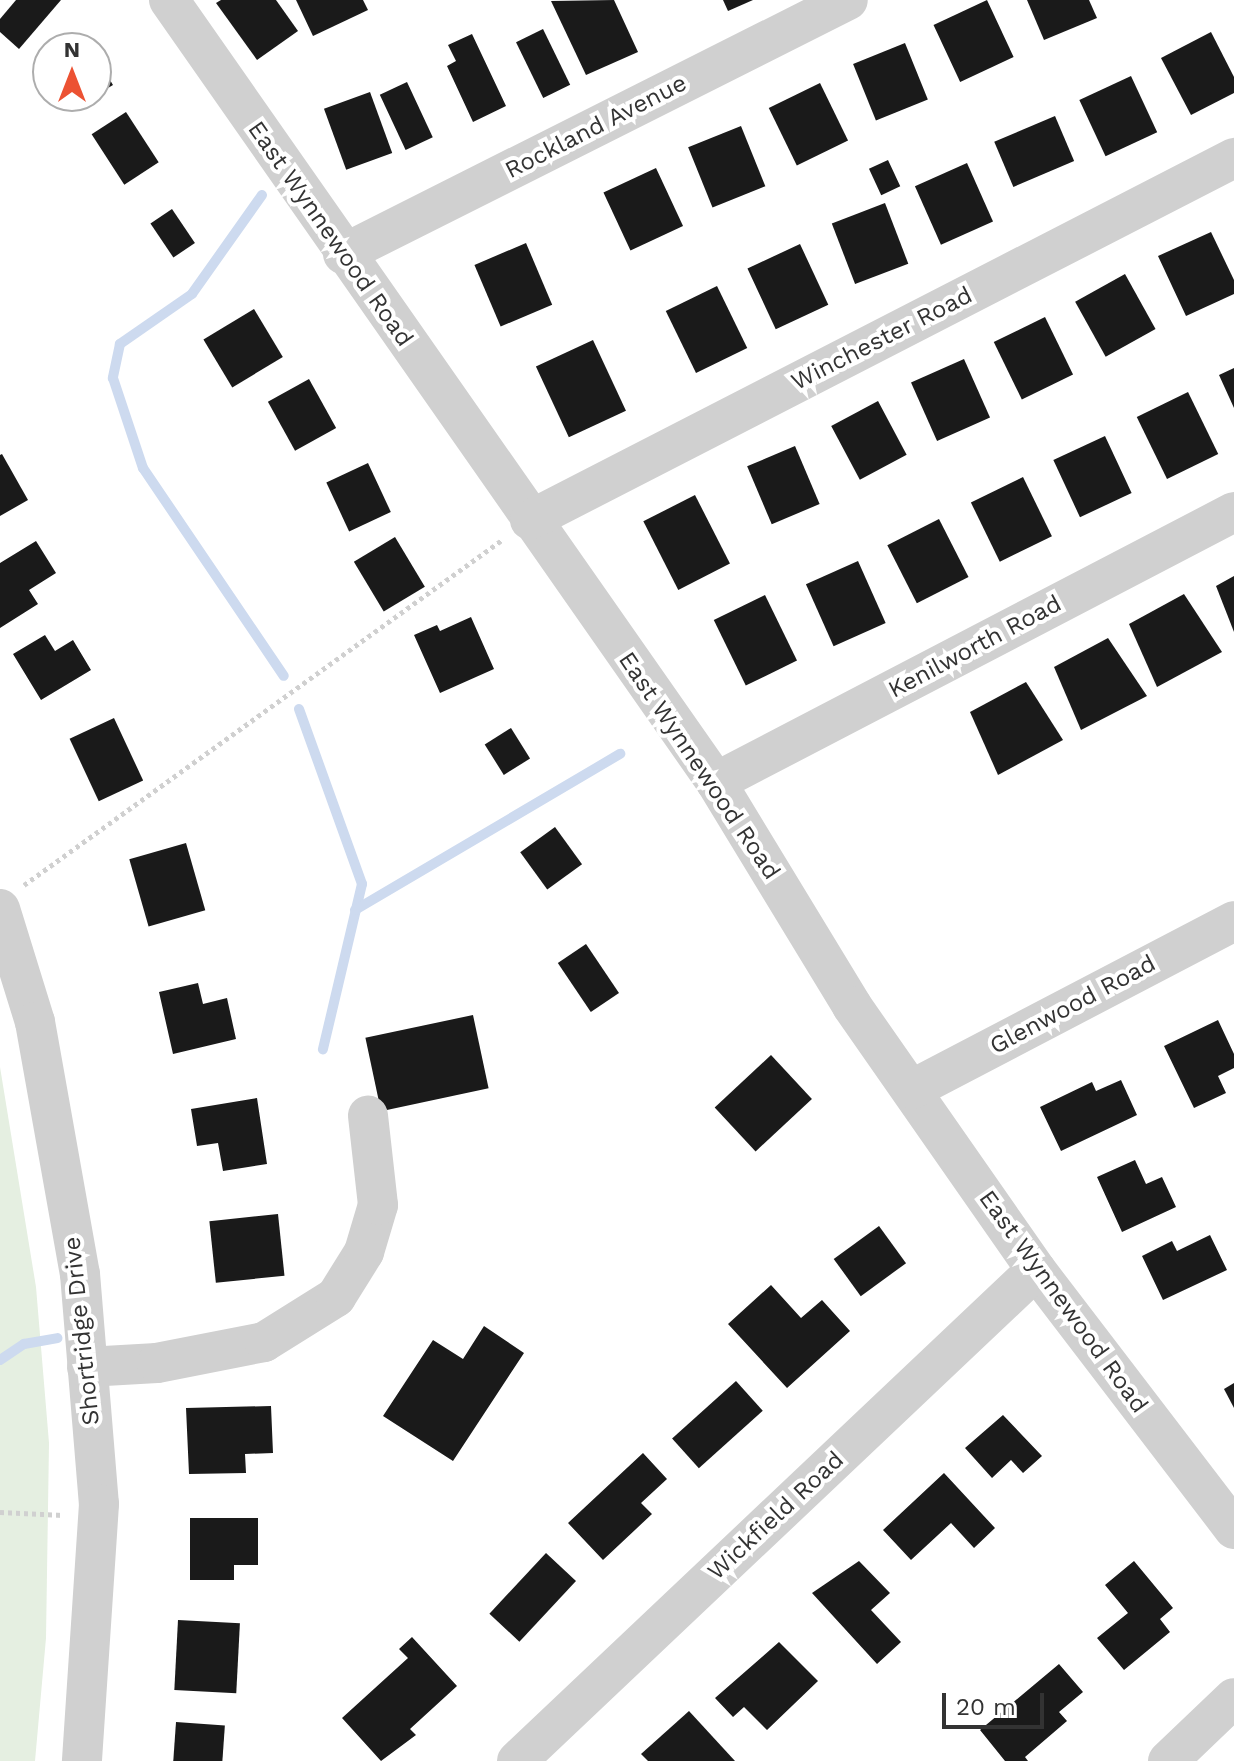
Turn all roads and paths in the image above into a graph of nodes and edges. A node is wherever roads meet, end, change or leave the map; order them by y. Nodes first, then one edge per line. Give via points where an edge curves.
1 (169, 0) edge
2 (848, 0) edge
3 (1234, 158) edge
4 (343, 254) junction
5 (1234, 512) edge
6 (530, 520) junction
7 (716, 782) junction
8 (6, 901) edge
9 (1234, 921) edge
10 (913, 1089) junction
11 (368, 1116) dead end
12 (1036, 1270) junction
13 (87, 1367) junction
14 (0, 1512) edge
15 (98, 1517) junction
16 (1234, 1529) edge
17 (1234, 1698) edge
18 (82, 1761) edge
19 (517, 1761) edge
20 (1168, 1761) edge

1 - 4 street, East Wynnewood Road
2 - 4 street, Rockland Avenue
3 - 6 street, Winchester Road
4 - 6 street, East Wynnewood Road
5 - 7 street, Kenilworth Road
6 - 7 street, East Wynnewood Road
6 - 8 path
7 - 10 street, East Wynnewood Road via 852,1006
8 - 13 street, Shortridge Drive via 35,1022 80,1274
9 - 10 street, Glenwood Road
10 - 12 street, East Wynnewood Road
11 - 13 street via 378,1205 364,1252 336,1297 264,1342 157,1363
12 - 16 street, East Wynnewood Road
12 - 19 street, Wickfield Road
13 - 15 street, Shortridge Drive
14 - 15 path
15 - 18 street, Shortridge Drive
17 - 20 street

